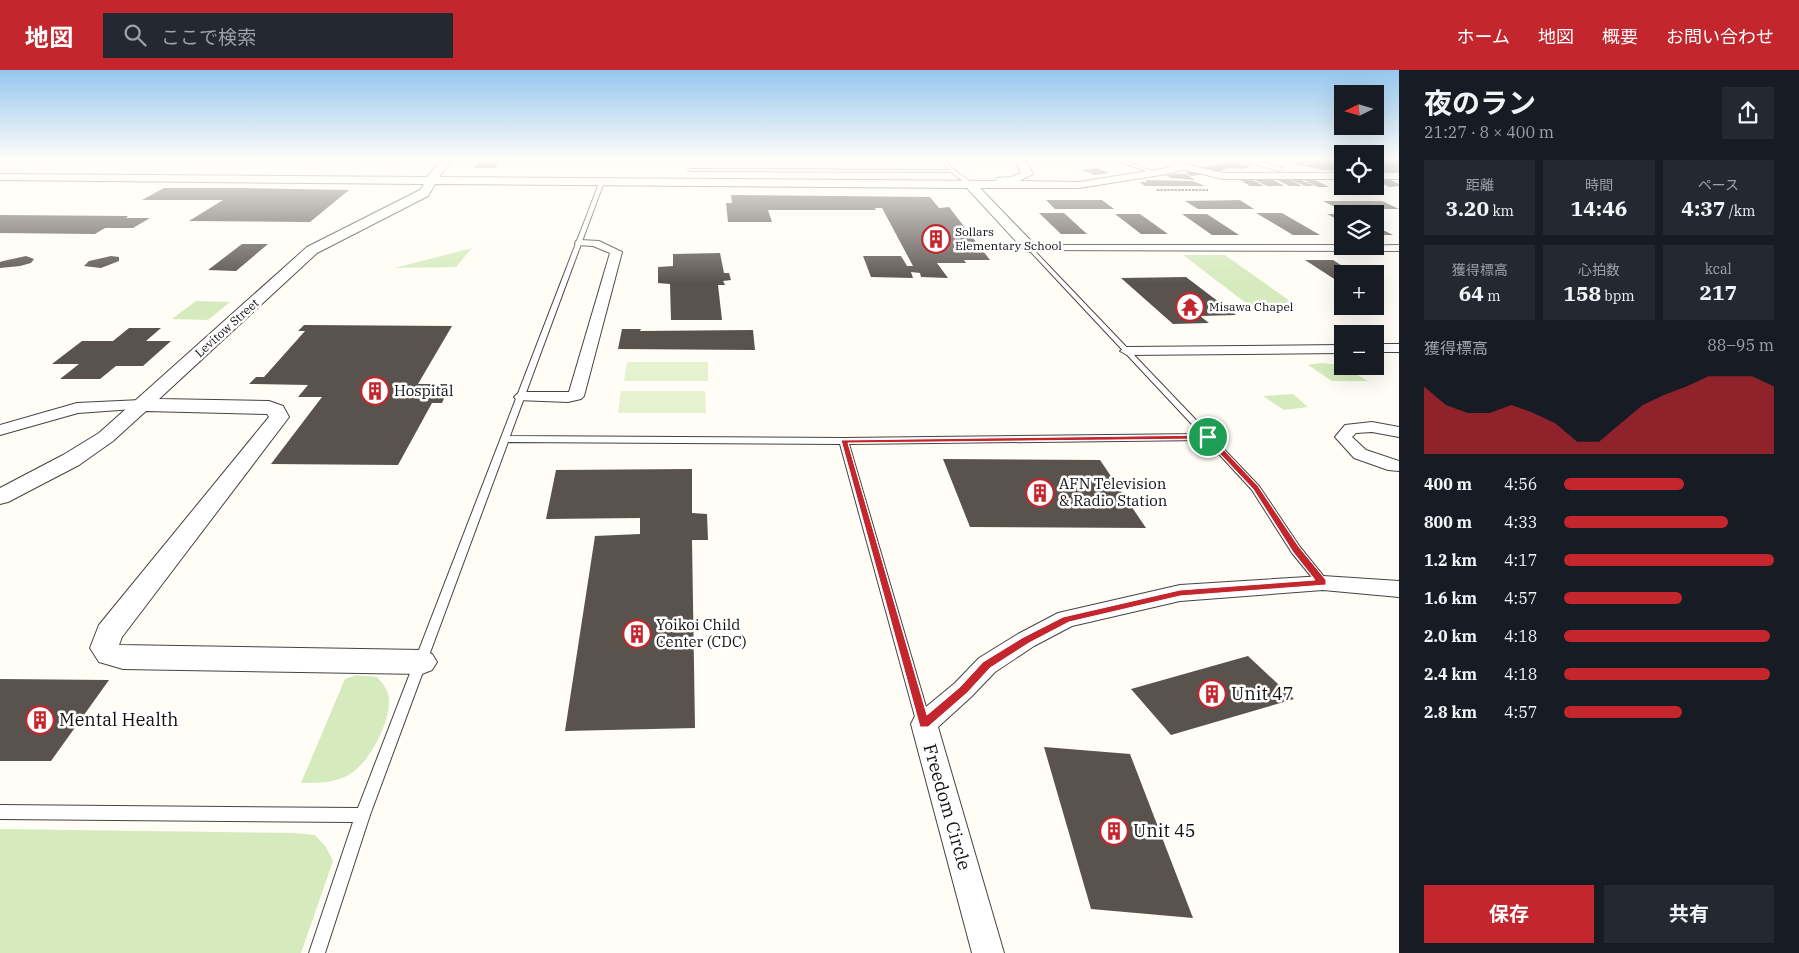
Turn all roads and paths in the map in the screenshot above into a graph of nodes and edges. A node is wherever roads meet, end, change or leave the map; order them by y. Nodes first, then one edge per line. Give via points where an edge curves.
1 (410, 200) edge
2 (595, 200) edge
3 (985, 200) edge
4 (580, 243) junction
5 (1030, 248) junction
6 (1399, 248) edge
7 (1334, 348) edge
8 (1384, 348) edge
9 (1399, 348) edge
10 (1127, 351) junction
11 (522, 397) junction
12 (141, 405) junction
13 (0, 430) edge
14 (1399, 432) edge
15 (1208, 437) junction
16 (506, 439) junction
17 (844, 441) junction
18 (1399, 466) edge
19 (0, 498) edge
20 (1322, 582) junction
21 (1399, 589) edge
22 (422, 662) junction
23 (924, 724) junction
24 (0, 812) edge
25 (363, 816) junction
26 (317, 953) edge
27 (988, 953) edge

1 - 12 street, Levitow Street via 312,250
2 - 4 lane
3 - 5 street
4 - 11 lane
4 - 11 street via 595,243 616,252 576,396
5 - 6 street
5 - 10 lane
7 - 10 street
8 - 9 street
10 - 15 lane
11 - 16 lane
12 - 13 street via 77,408
12 - 19 street, Levitow Street via 106,437
12 - 22 street via 269,407 276,410 279,417 109,633 104,648 107,653 131,657
14 - 18 street via 1351,428 1343,437 1360,454
15 - 17 lane
15 - 20 lane via 1256,488 1296,550
16 - 17 lane
16 - 22 lane
17 - 23 lane
20 - 21 street, Freedom Circle
20 - 23 street, Freedom Circle via 1180,593 1066,619 987,665
22 - 25 lane
23 - 27 street, Freedom Circle
24 - 25 lane
25 - 26 lane

